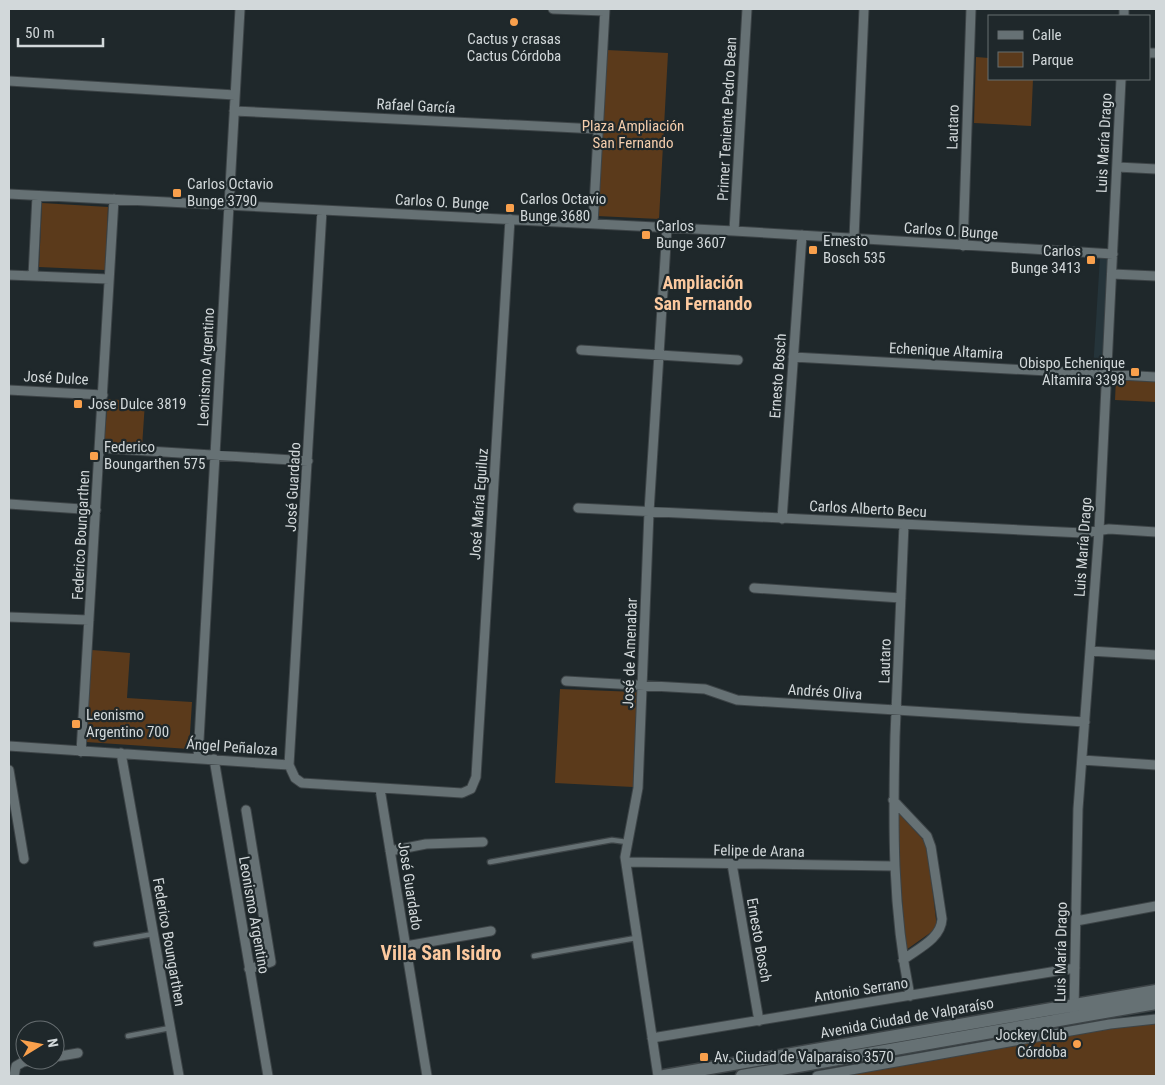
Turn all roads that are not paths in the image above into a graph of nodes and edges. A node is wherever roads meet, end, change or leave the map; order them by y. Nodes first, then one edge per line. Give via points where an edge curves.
1 (240, 9) edge
2 (553, 9) edge
3 (747, 9) edge
4 (864, 9) edge
5 (971, 9) edge
6 (604, 10) edge
7 (1121, 80) edge
8 (9, 81) edge
9 (235, 95) junction
10 (234, 111) junction
11 (597, 129) junction
12 (1117, 167) junction
13 (1156, 169) edge
14 (9, 194) edge
15 (37, 196) junction
16 (114, 199) junction
17 (229, 205) junction
18 (322, 210) junction
19 (510, 219) junction
20 (593, 224) junction
21 (667, 228) junction
22 (734, 231) junction
23 (802, 235) junction
24 (854, 238) junction
25 (963, 246) junction
26 (1113, 254) junction
27 (1112, 274) junction
28 (9, 275) edge
29 (33, 276) junction
30 (1156, 276) edge
31 (110, 279) junction
32 (580, 350) dead end
33 (658, 356) junction
34 (793, 357) junction
35 (738, 360) dead end
36 (1107, 374) junction
37 (1156, 377) edge
38 (9, 390) edge
39 (103, 395) junction
40 (100, 448) junction
41 (215, 455) junction
42 (308, 461) junction
43 (9, 504) edge
44 (578, 508) dead end
45 (96, 510) junction
46 (649, 512) junction
47 (782, 519) junction
48 (904, 524) junction
49 (1098, 531) junction
50 (1156, 532) edge
51 (754, 588) dead end
52 (901, 598) junction
53 (9, 617) edge
54 (89, 620) junction
55 (1090, 651) junction
56 (1156, 655) edge
57 (566, 682) dead end
58 (643, 684) junction
59 (896, 710) junction
60 (1085, 722) junction
61 (9, 746) edge
62 (81, 752) junction
63 (121, 754) junction
64 (198, 758) junction
65 (214, 759) junction
66 (1082, 760) junction
67 (289, 765) junction
68 (1156, 765) edge
69 (9, 770) edge
70 (380, 788) junction
71 (471, 789) joint
72 (893, 800) junction
73 (246, 810) dead end
74 (483, 842) dead end
75 (627, 842) junction
76 (390, 851) junction
77 (24, 859) dead end
78 (490, 862) dead end
79 (626, 862) junction
80 (732, 864) junction
81 (893, 866) junction
82 (1156, 906) edge
83 (1076, 921) junction
84 (491, 931) dead end
85 (153, 934) junction
86 (636, 938) junction
87 (96, 944) dead end
88 (406, 946) junction
89 (534, 956) dead end
90 (903, 960) junction
91 (1075, 968) junction
92 (249, 969) junction
93 (1156, 991) edge
94 (910, 996) junction
95 (1156, 1003) edge
96 (1074, 1011) junction
97 (1156, 1019) edge
98 (759, 1020) junction
99 (170, 1028) junction
100 (128, 1036) dead end
101 (652, 1038) junction
102 (78, 1053) dead end
103 (65, 1055) edge
104 (179, 1076) edge
105 (268, 1076) edge
106 (427, 1076) edge
107 (658, 1076) edge
108 (664, 1076) edge
109 (742, 1076) edge
110 (817, 1076) edge

1 - 9 street, Leonismo Argentino
2 - 6 street
3 - 22 street, Primer Teniente Pedro Bean
4 - 24 street
5 - 25 street, Lautaro
6 - 11 street
7 - 12 street, Luis María Drago
8 - 9 street
9 - 10 street, Leonismo Argentino
10 - 11 street, Rafael García
10 - 17 street, Leonismo Argentino
11 - 20 street
12 - 13 street
12 - 26 street, Luis María Drago
14 - 15 street, Carlos O. Bunge
15 - 16 street, Carlos O. Bunge
15 - 29 street
16 - 17 street, Carlos O. Bunge
16 - 31 street, Federico Boungarthen
17 - 18 street, Carlos O. Bunge
17 - 41 street, Leonismo Argentino
18 - 19 street, Carlos O. Bunge
18 - 42 street, José Guardado
19 - 20 street, Carlos O. Bunge
19 - 71 street, José María Eguiluz via 476,777
20 - 21 street, Carlos O. Bunge
21 - 22 street, Carlos O. Bunge
21 - 33 street, José de Amenabar
22 - 23 street, Carlos O. Bunge
23 - 24 street, Carlos O. Bunge
23 - 34 street, Ernesto Bosch
24 - 25 street, Carlos O. Bunge
25 - 26 street, Carlos O. Bunge
26 - 27 street, Luis María Drago
27 - 30 street
27 - 36 street, Luis María Drago
28 - 29 street
29 - 31 street
31 - 39 street, Federico Boungarthen
32 - 33 street
33 - 35 street
33 - 46 street, José de Amenabar
34 - 36 street, Echenique Altamira
34 - 47 street, Ernesto Bosch
36 - 37 street, Echenique Altamira
36 - 49 street, Luis María Drago
38 - 39 street, José Dulce
39 - 40 street, Federico Boungarthen
40 - 41 street
40 - 45 street, Federico Boungarthen
41 - 42 street
41 - 64 street, Leonismo Argentino
42 - 67 street, José Guardado
43 - 45 street
44 - 46 street, Carlos Alberto Becu
45 - 54 street, Federico Boungarthen
46 - 47 street, Carlos Alberto Becu
46 - 58 street, José de Amenabar
47 - 48 street, Carlos Alberto Becu
48 - 49 street, Carlos Alberto Becu via 1083,533
48 - 52 street, Lautaro
49 - 50 street, Carlos Alberto Becu
49 - 55 street, Luis María Drago
51 - 52 street
52 - 59 street, Lautaro
53 - 54 street
54 - 62 street, Federico Boungarthen
55 - 56 street
55 - 60 street, Luis María Drago
57 - 58 street, Andrés Oliva
58 - 59 street, Andrés Oliva via 705,689 737,700
58 - 75 street, José de Amenabar via 637,805
59 - 60 street, Andrés Oliva
59 - 72 street, Lautaro
60 - 66 street, Luis María Drago
61 - 62 street, Ángel Peñaloza
62 - 63 street, Ángel Peñaloza
63 - 64 street, Ángel Peñaloza
63 - 85 street, Federico Boungarthen
64 - 65 street, Ángel Peñaloza
65 - 67 street, Ángel Peñaloza
65 - 92 street, Leonismo Argentino
66 - 68 street
66 - 83 street, Luis María Drago
67 - 70 street, Ángel Peñaloza via 295,778 302,783
69 - 77 street
70 - 71 street, Ángel Peñaloza via 462,794
70 - 76 street, José Guardado
72 - 81 street, Lautaro
72 - 90 street via 927,836 942,919 938,934
73 - 92 street via 271,962
74 - 76 street via 426,844
75 - 78 lane via 612,840
75 - 79 street, José de Amenabar
76 - 88 street, José Guardado
79 - 80 street, Felipe de Arana
79 - 86 street, José de Amenabar
80 - 81 street, Felipe de Arana
80 - 98 street, Ernesto Bosch
81 - 90 street, Lautaro
82 - 83 street
83 - 91 street, Luis María Drago
84 - 88 street
85 - 87 lane
85 - 99 street, Federico Boungarthen
86 - 89 lane
86 - 101 street, José de Amenabar
88 - 106 street, José Guardado
90 - 94 street, Lautaro
91 - 94 street, Antonio Serrano
91 - 96 street, Luis María Drago
92 - 105 street, Leonismo Argentino
93 - 96 main road, Avenida Ciudad de Valparaíso
94 - 98 street, Antonio Serrano
95 - 96 main road, Avenida Ciudad de Valparaíso
96 - 108 main road, Avenida Ciudad de Valparaíso
96 - 109 main road, Avenida Ciudad de Valparaíso
97 - 110 street via 1110,1024
98 - 101 street, Antonio Serrano
99 - 100 lane
99 - 104 street, Federico Boungarthen
101 - 107 street, José de Amenabar
102 - 103 street

